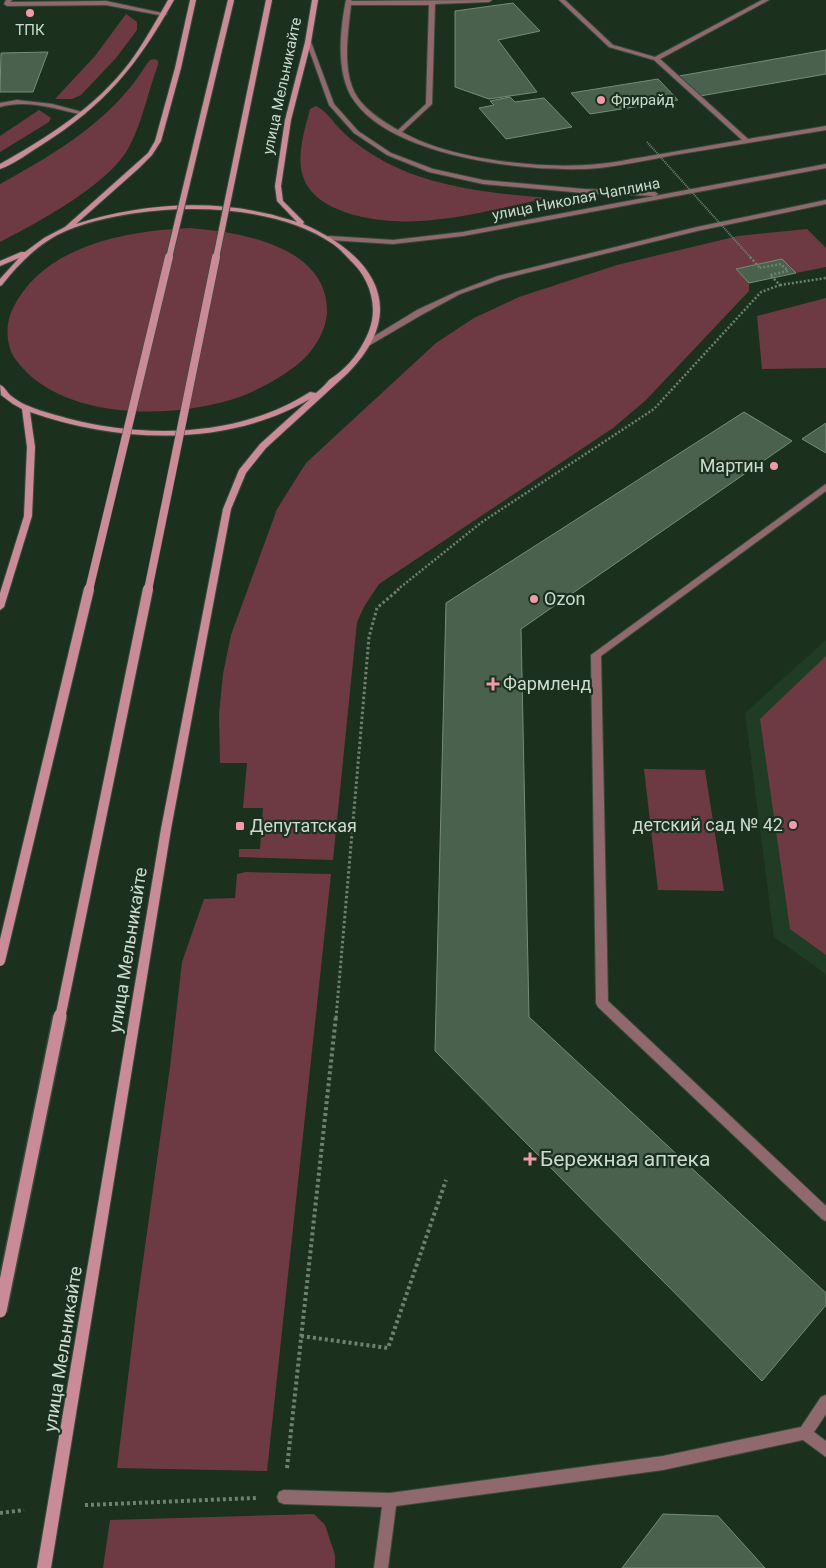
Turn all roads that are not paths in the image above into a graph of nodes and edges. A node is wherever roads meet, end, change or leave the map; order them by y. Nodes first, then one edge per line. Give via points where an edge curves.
1 (171, 0) edge
2 (193, 0) edge
3 (231, 0) edge
4 (269, 0) edge
5 (315, 0) edge
6 (489, 0) edge
7 (562, 0) edge
8 (766, 0) edge
9 (348, 1) edge
10 (8, 2) edge
11 (432, 3) junction
12 (0, 4) edge
13 (164, 14) junction
14 (308, 42) junction
15 (656, 59) junction
16 (0, 105) edge
17 (83, 113) junction
18 (826, 128) edge
19 (398, 133) junction
20 (747, 142) junction
21 (826, 166) edge
22 (0, 167) edge
23 (674, 195) junction
24 (826, 202) edge
25 (306, 226) junction
26 (65, 229) junction
27 (329, 238) junction
28 (29, 251) junction
29 (0, 264) edge
30 (0, 284) edge
31 (368, 343) junction
32 (337, 379) junction
33 (1, 392) edge
34 (26, 409) junction
35 (826, 487) edge
36 (0, 607) edge
37 (0, 961) edge
38 (826, 1215) edge
39 (0, 1311) edge
40 (826, 1402) edge
41 (805, 1433) junction
42 (826, 1450) edge
43 (284, 1496) road end
44 (390, 1500) junction
45 (44, 1568) edge
46 (381, 1568) edge

1 - 13 main road
2 - 26 main road via 158,141 136,168
3 - 37 main road, bridge
4 - 39 main road, bridge
5 - 14 main road, улица Мельникайте
6 - 11 street
7 - 15 street via 611,46
8 - 15 street
9 - 11 street
9 - 19 street via 344,71 357,102 378,122
10 - 12 street
10 - 13 street via 106,3
11 - 19 street via 429,104
13 - 17 main road via 115,84
14 - 23 street via 331,104 356,132 389,154 431,171 483,182
14 - 25 main road, улица Мельникайте via 288,120 278,186 280,201
15 - 20 street
16 - 17 street via 23,102
17 - 22 main road
18 - 20 street
19 - 20 street via 459,156 565,169 658,158
21 - 23 street, улица Николая Чаплина
23 - 27 street, улица Николая Чаплина via 454,235 393,242
24 - 31 street via 697,229 500,277 428,308
25 - 26 main road via 260,214 210,208 143,210
25 - 27 main road
26 - 28 main road
27 - 31 main road via 352,255 368,274 376,296 376,320
28 - 29 main road
28 - 30 main road
31 - 32 main road via 355,362
32 - 34 main road via 308,398 273,414 233,426 191,433 147,434 105,430
32 - 45 main road, улица Мельникайте via 263,446 242,472 228,509 166,829
33 - 34 main road
34 - 36 main road via 31,447 28,516
35 - 38 street via 596,655 602,1003
40 - 41 street
41 - 42 street
41 - 44 street via 663,1463
43 - 44 street
44 - 46 street

